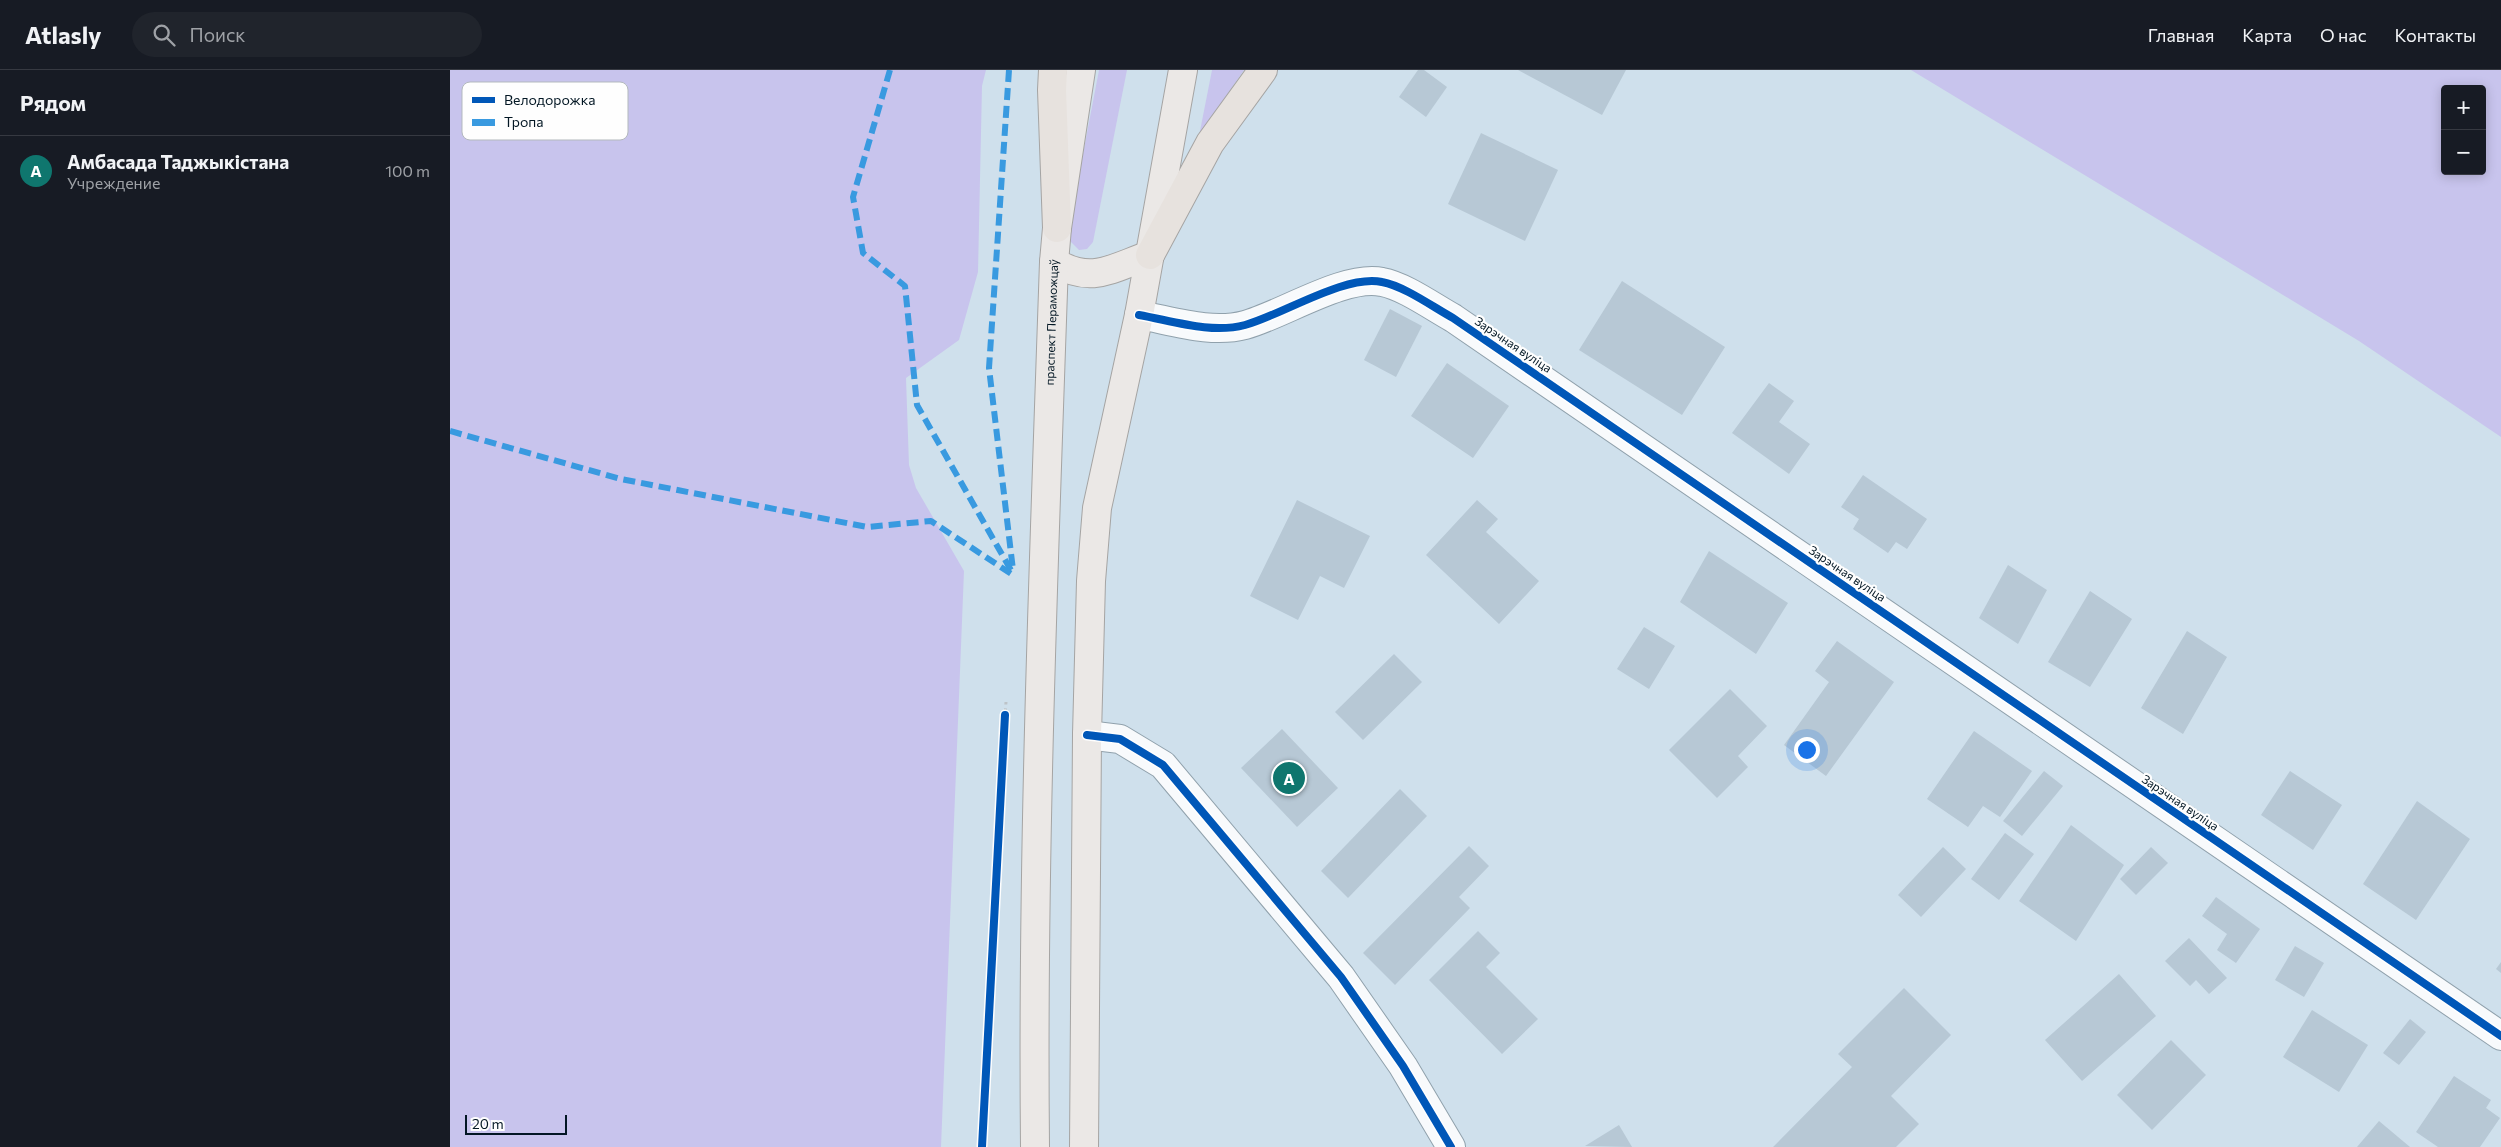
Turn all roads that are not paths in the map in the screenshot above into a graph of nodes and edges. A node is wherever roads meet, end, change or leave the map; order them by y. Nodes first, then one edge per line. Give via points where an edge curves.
1 (1053, 70) edge
2 (1081, 70) edge
3 (1183, 70) edge
4 (1263, 70) edge
5 (1057, 228) junction
6 (1150, 255) junction
7 (1054, 262) junction
8 (1139, 315) junction
9 (1087, 735) junction
10 (2501, 1036) edge
11 (1035, 1147) edge
12 (1084, 1147) edge
13 (1451, 1147) edge

1 - 5 highway
2 - 5 main road, праспект Пераможцаў
3 - 6 main road
4 - 6 highway via 1210,143
5 - 7 main road, праспект Пераможцаў
6 - 7 main road via 1095,274 1080,274
6 - 8 main road
7 - 11 main road, праспект Пераможцаў via 1043,577 1034,1001
8 - 9 main road via 1097,508 1091,581
8 - 10 street, Зарэчная вуліца via 1213,328 1243,326 1367,280 1402,290 1453,318
9 - 12 main road
9 - 13 street via 1120,739 1163,765 1341,977 1403,1066

